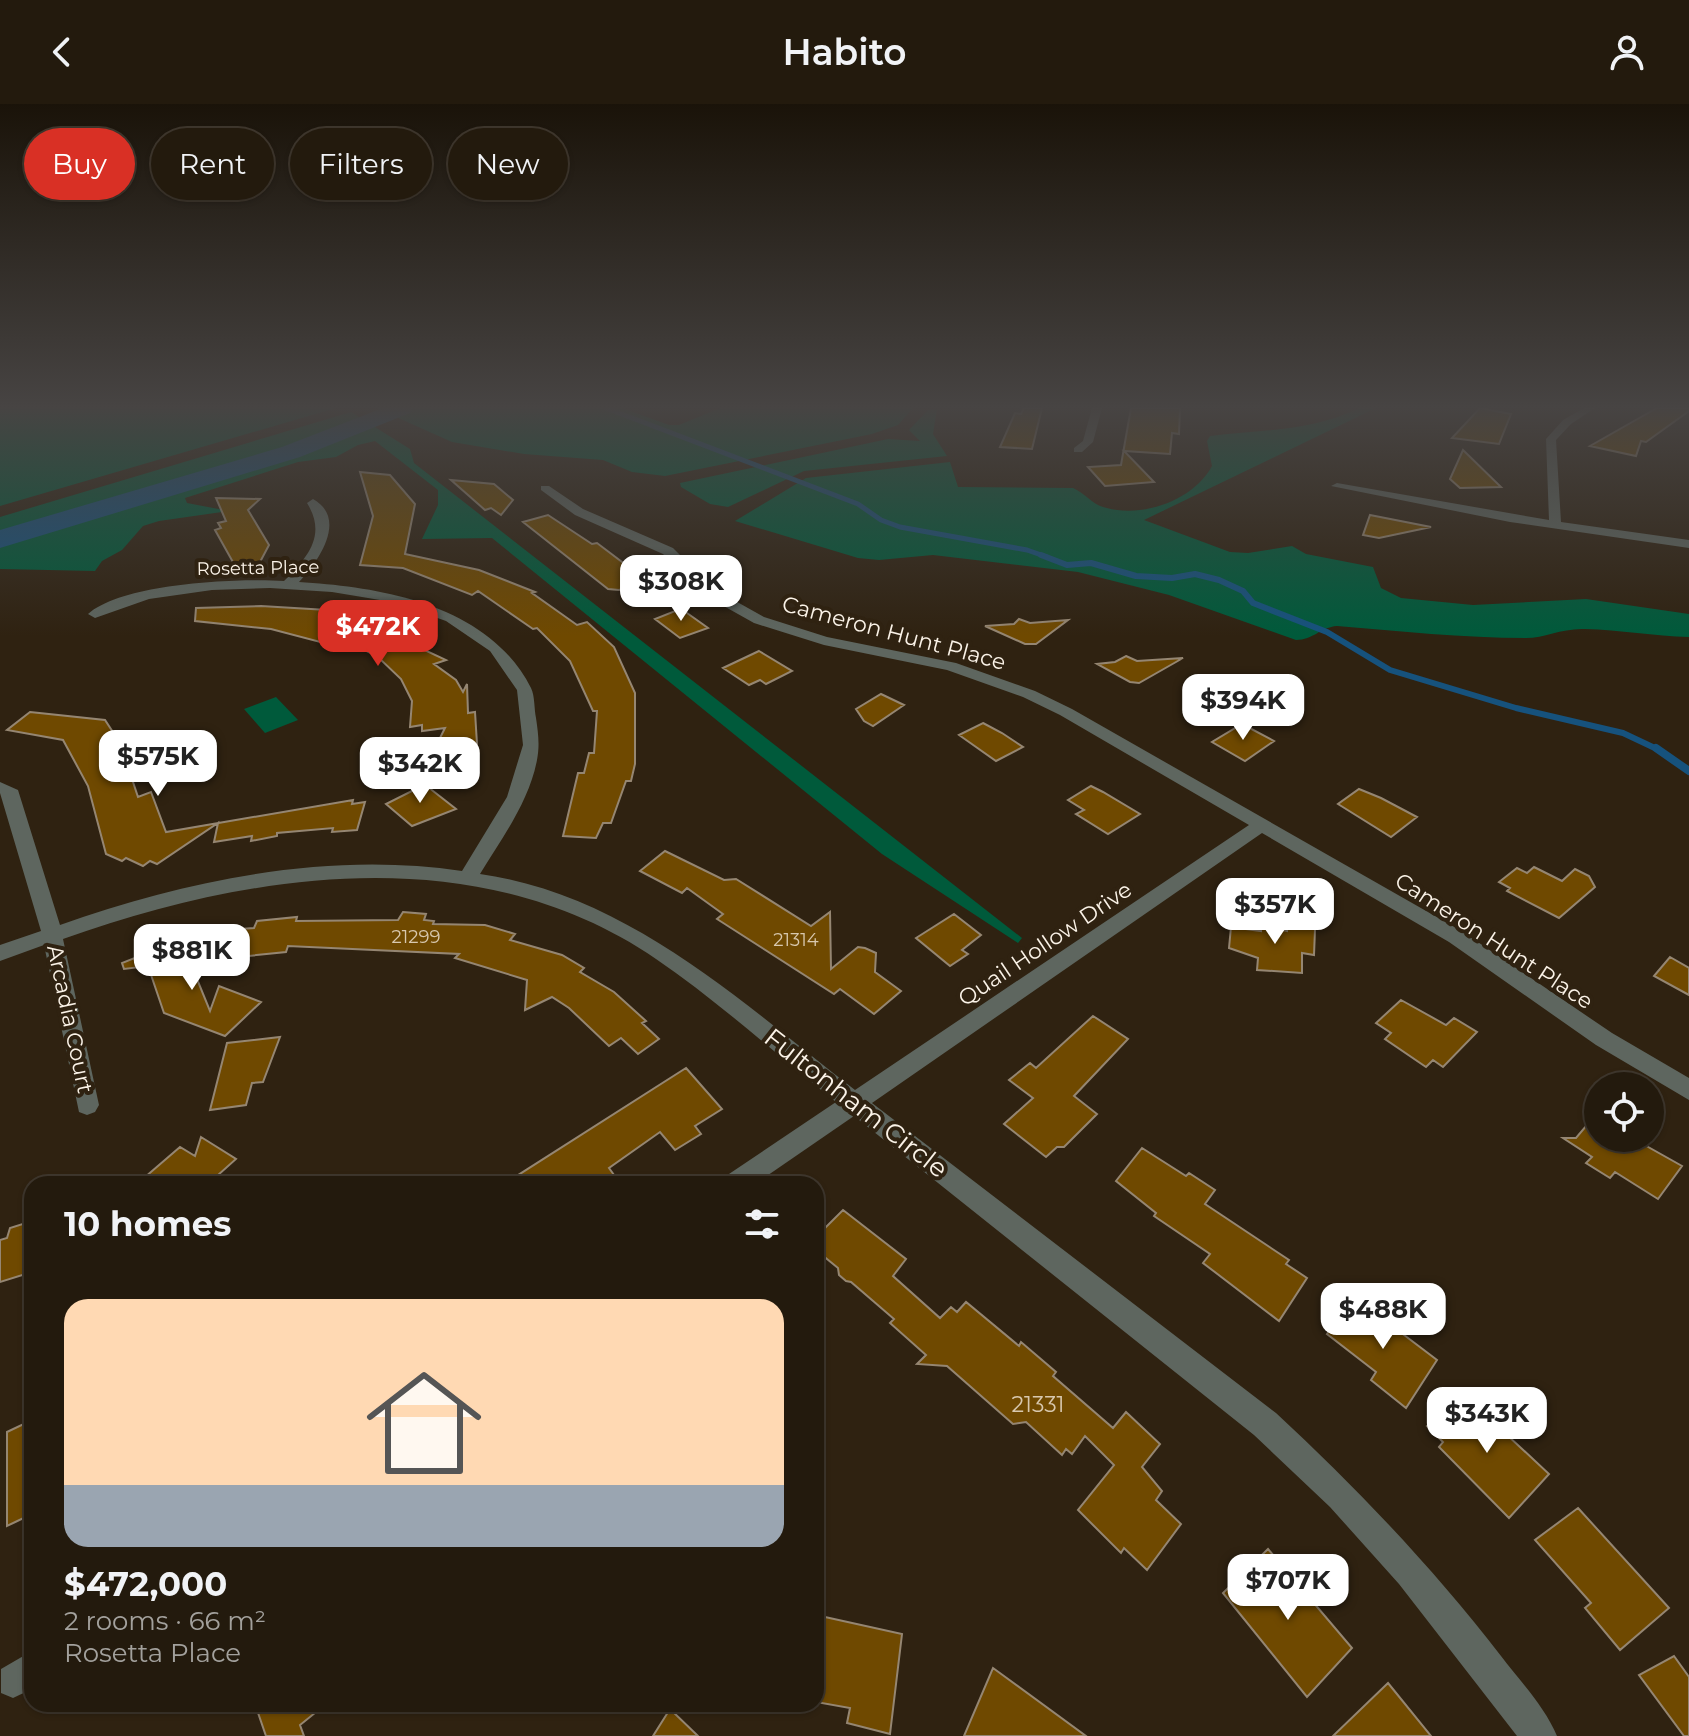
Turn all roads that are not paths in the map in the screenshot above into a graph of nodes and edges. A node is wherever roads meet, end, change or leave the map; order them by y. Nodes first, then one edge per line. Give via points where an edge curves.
1 (1552, 484) edge
2 (1337, 486) dead end
3 (545, 488) dead end
4 (313, 503) dead end
5 (1555, 525) junction
6 (1689, 544) edge
7 (289, 584) junction
8 (95, 614) dead end
9 (0, 787) edge
10 (1262, 825) junction
11 (469, 876) junction
12 (52, 933) junction
13 (0, 953) edge
14 (1689, 1090) edge
15 (855, 1102) junction
16 (87, 1105) dead end
17 (747, 1176) edge
18 (1539, 1736) edge

1 - 5 street
2 - 5 street
3 - 10 street, Cameron Hunt Place via 579,512 668,551 709,592 759,620 824,641 951,666 1029,694
4 - 7 street via 322,517 323,539
5 - 6 street
7 - 8 street, Rosetta Place via 167,591
7 - 11 street, Rosetta Place via 370,593 428,609 492,645 515,673 530,715 524,776 510,810
9 - 12 street, Arcadia Court via 9,790
10 - 14 street, Cameron Hunt Place via 1456,937 1604,1039
10 - 15 street, Quail Hollow Drive
11 - 12 street, Fultonham Circle via 402,869 253,879 162,898
11 - 15 street, Fultonham Circle via 569,902 633,934
12 - 13 street, Fultonham Circle
12 - 16 street, Arcadia Court
15 - 17 street, Quail Hollow Drive
15 - 18 street, Fultonham Circle via 1265,1424 1324,1477 1416,1574

